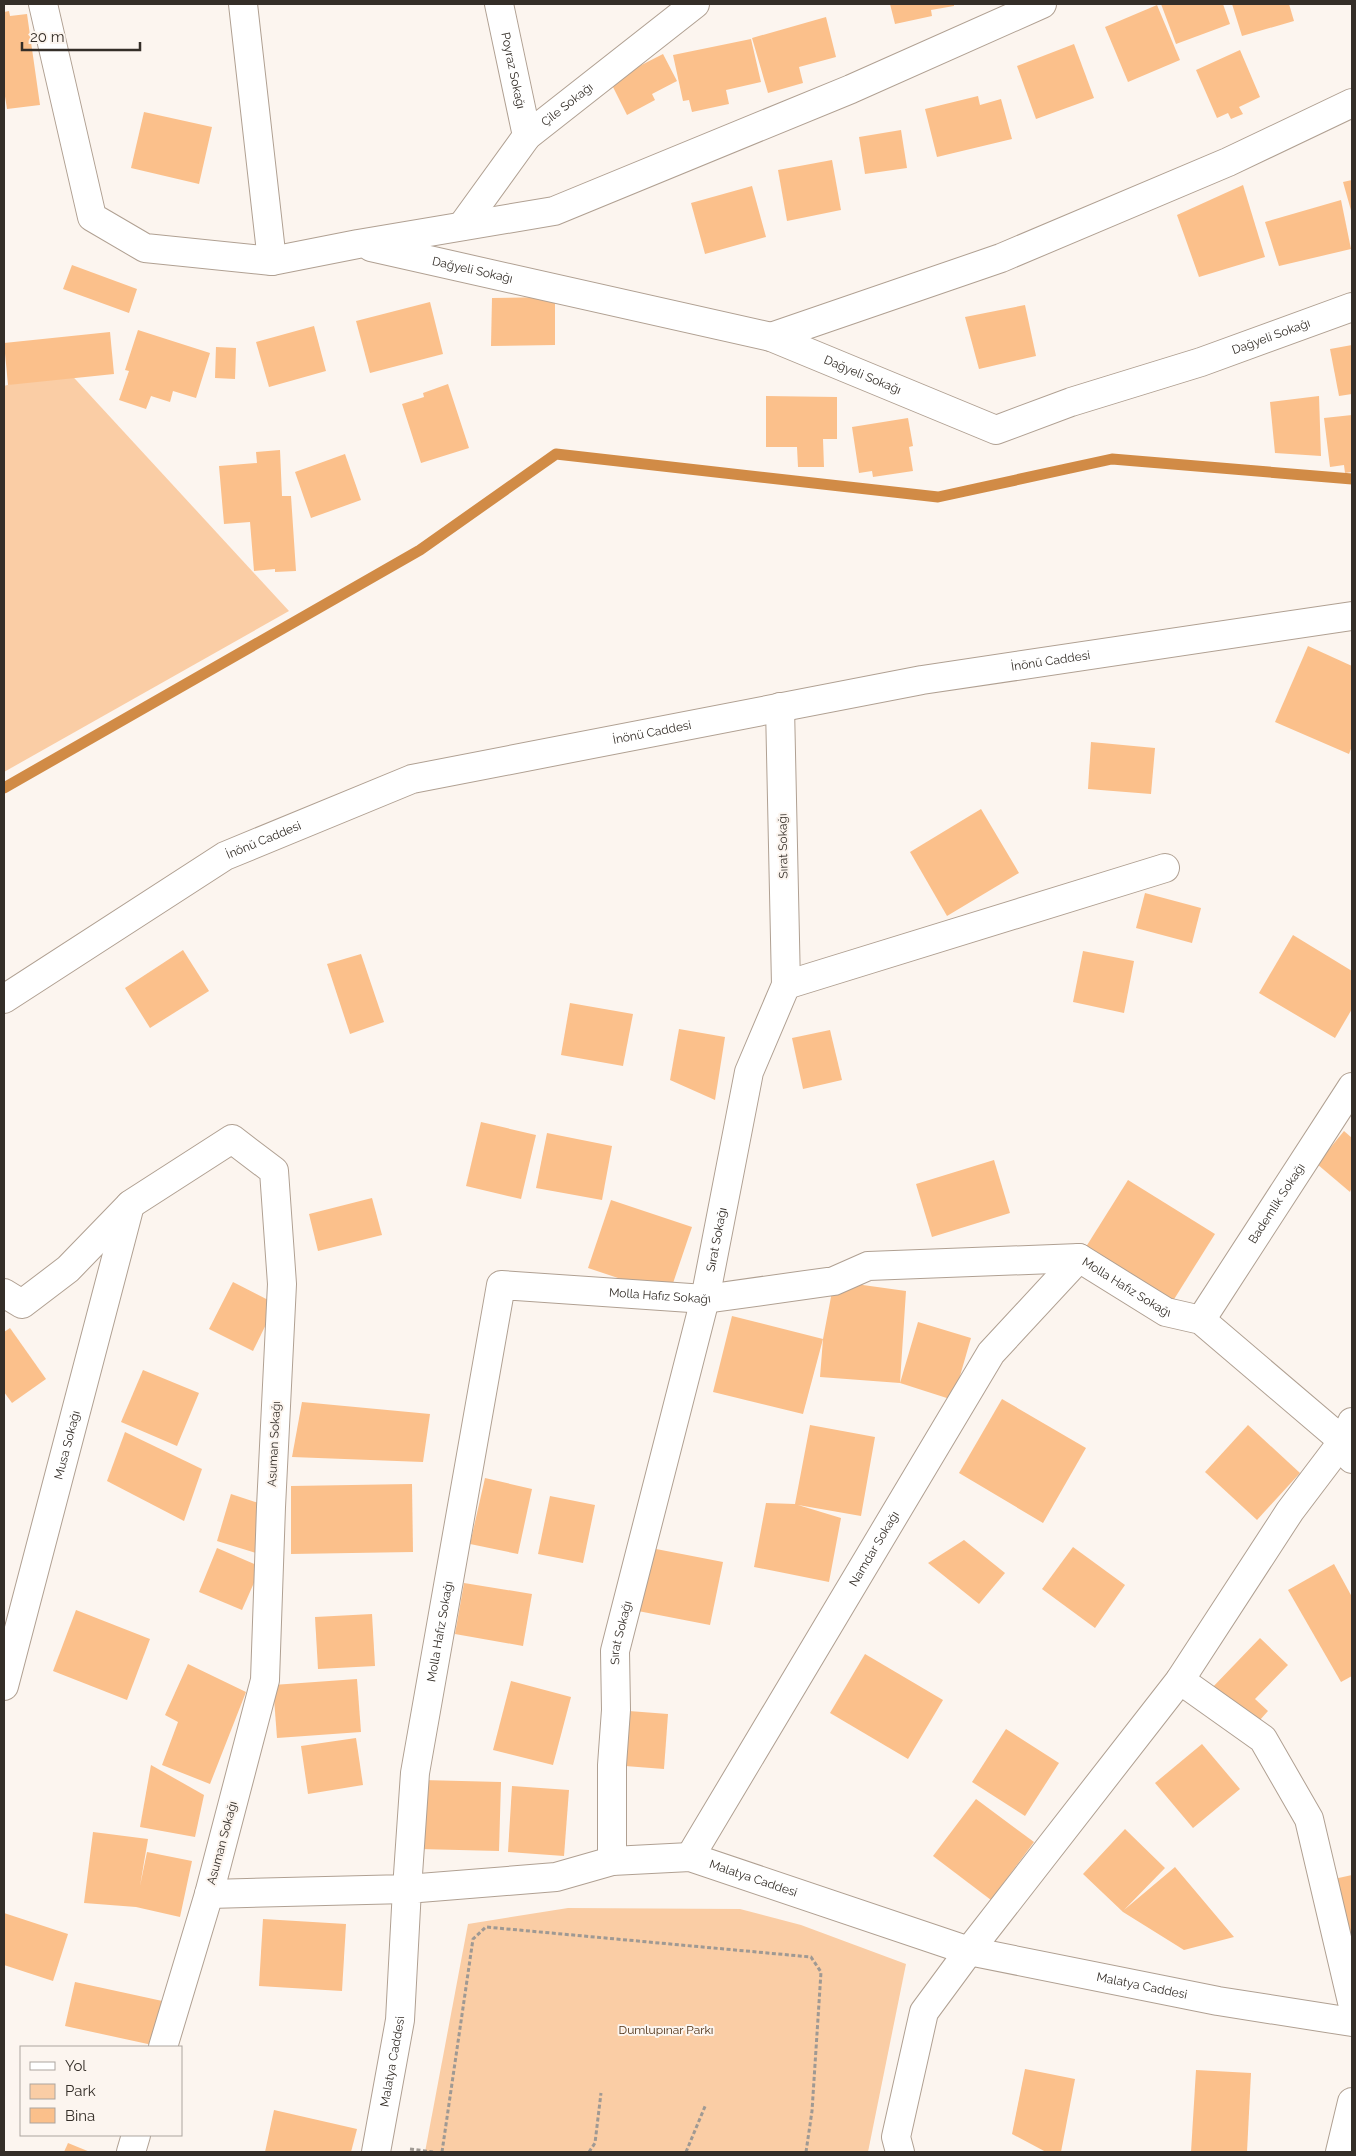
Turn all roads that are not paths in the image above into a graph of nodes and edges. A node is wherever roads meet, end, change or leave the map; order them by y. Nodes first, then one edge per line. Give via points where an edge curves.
1 (44, 4) edge
2 (243, 4) edge
3 (499, 4) edge
4 (695, 4) edge
5 (1042, 4) edge
6 (1352, 103) edge
7 (527, 136) junction
8 (462, 226) junction
9 (358, 244) junction
10 (272, 261) junction
11 (1352, 307) edge
12 (771, 337) junction
13 (1352, 616) edge
14 (780, 707) junction
15 (1165, 868) dead end
16 (786, 985) junction
17 (4, 999) edge
18 (1352, 1088) edge
19 (131, 1204) junction
20 (1080, 1258) junction
21 (4, 1292) edge
22 (705, 1299) junction
23 (1201, 1320) junction
24 (1349, 1441) edge
25 (1180, 1680) junction
26 (4, 1686) edge
27 (690, 1857) junction
28 (612, 1861) junction
29 (407, 1889) junction
30 (209, 1894) junction
31 (969, 1950) junction
32 (1352, 2002) edge
33 (1352, 2022) edge
34 (162, 2046) edge
35 (1352, 2102) edge
36 (136, 2136) edge
37 (131, 2152) edge
38 (376, 2152) edge
39 (900, 2152) edge
40 (1340, 2152) edge

1 - 10 street via 92,217 145,248
2 - 10 street
3 - 7 street, Poyraz Sokağı
4 - 7 street, Çile Sokağı
5 - 8 street via 851,89 554,211
6 - 12 street via 1228,162 1002,258
7 - 8 street, Çile Sokağı
8 - 9 street
9 - 10 street
9 - 12 street, Dağyeli Sokağı
11 - 12 street, Dağyeli Sokağı via 1201,362 1071,402 996,430
13 - 14 street, İnönü Caddesi via 922,680
14 - 16 street, Sırat Sokağı
14 - 17 street, İnönü Caddesi via 412,779 225,856
15 - 16 street
16 - 22 street, Sırat Sokağı via 749,1072
18 - 23 street, Bademlik Sokağı
19 - 21 street, Asuman Sokağı via 68,1269 22,1304
19 - 26 street, Musa Sokağı
19 - 30 street, Asuman Sokağı via 232,1139 274,1170 282,1284 265,1680
20 - 22 street, Molla Hafız Sokağı via 868,1266 834,1281
20 - 23 street, Molla Hafız Sokağı via 1166,1312
20 - 27 street, Namdar Sokağı via 991,1353
22 - 28 street, Sırat Sokağı via 615,1651
22 - 29 street, Molla Hafız Sokağı via 501,1285 415,1773
23 - 24 street, Molla Hafız Sokağı
24 - 25 street via 1290,1511
25 - 31 street
25 - 32 street via 1263,1739 1309,1819
27 - 28 street, Malatya Caddesi
27 - 31 street, Malatya Caddesi
28 - 29 street, Malatya Caddesi via 556,1877
29 - 30 street
29 - 38 street, Malatya Caddesi via 400,2020
30 - 34 street, Asuman Sokağı
31 - 33 street, Malatya Caddesi via 1218,2001
31 - 39 street via 924,2012 896,2137
35 - 40 street
36 - 37 street

